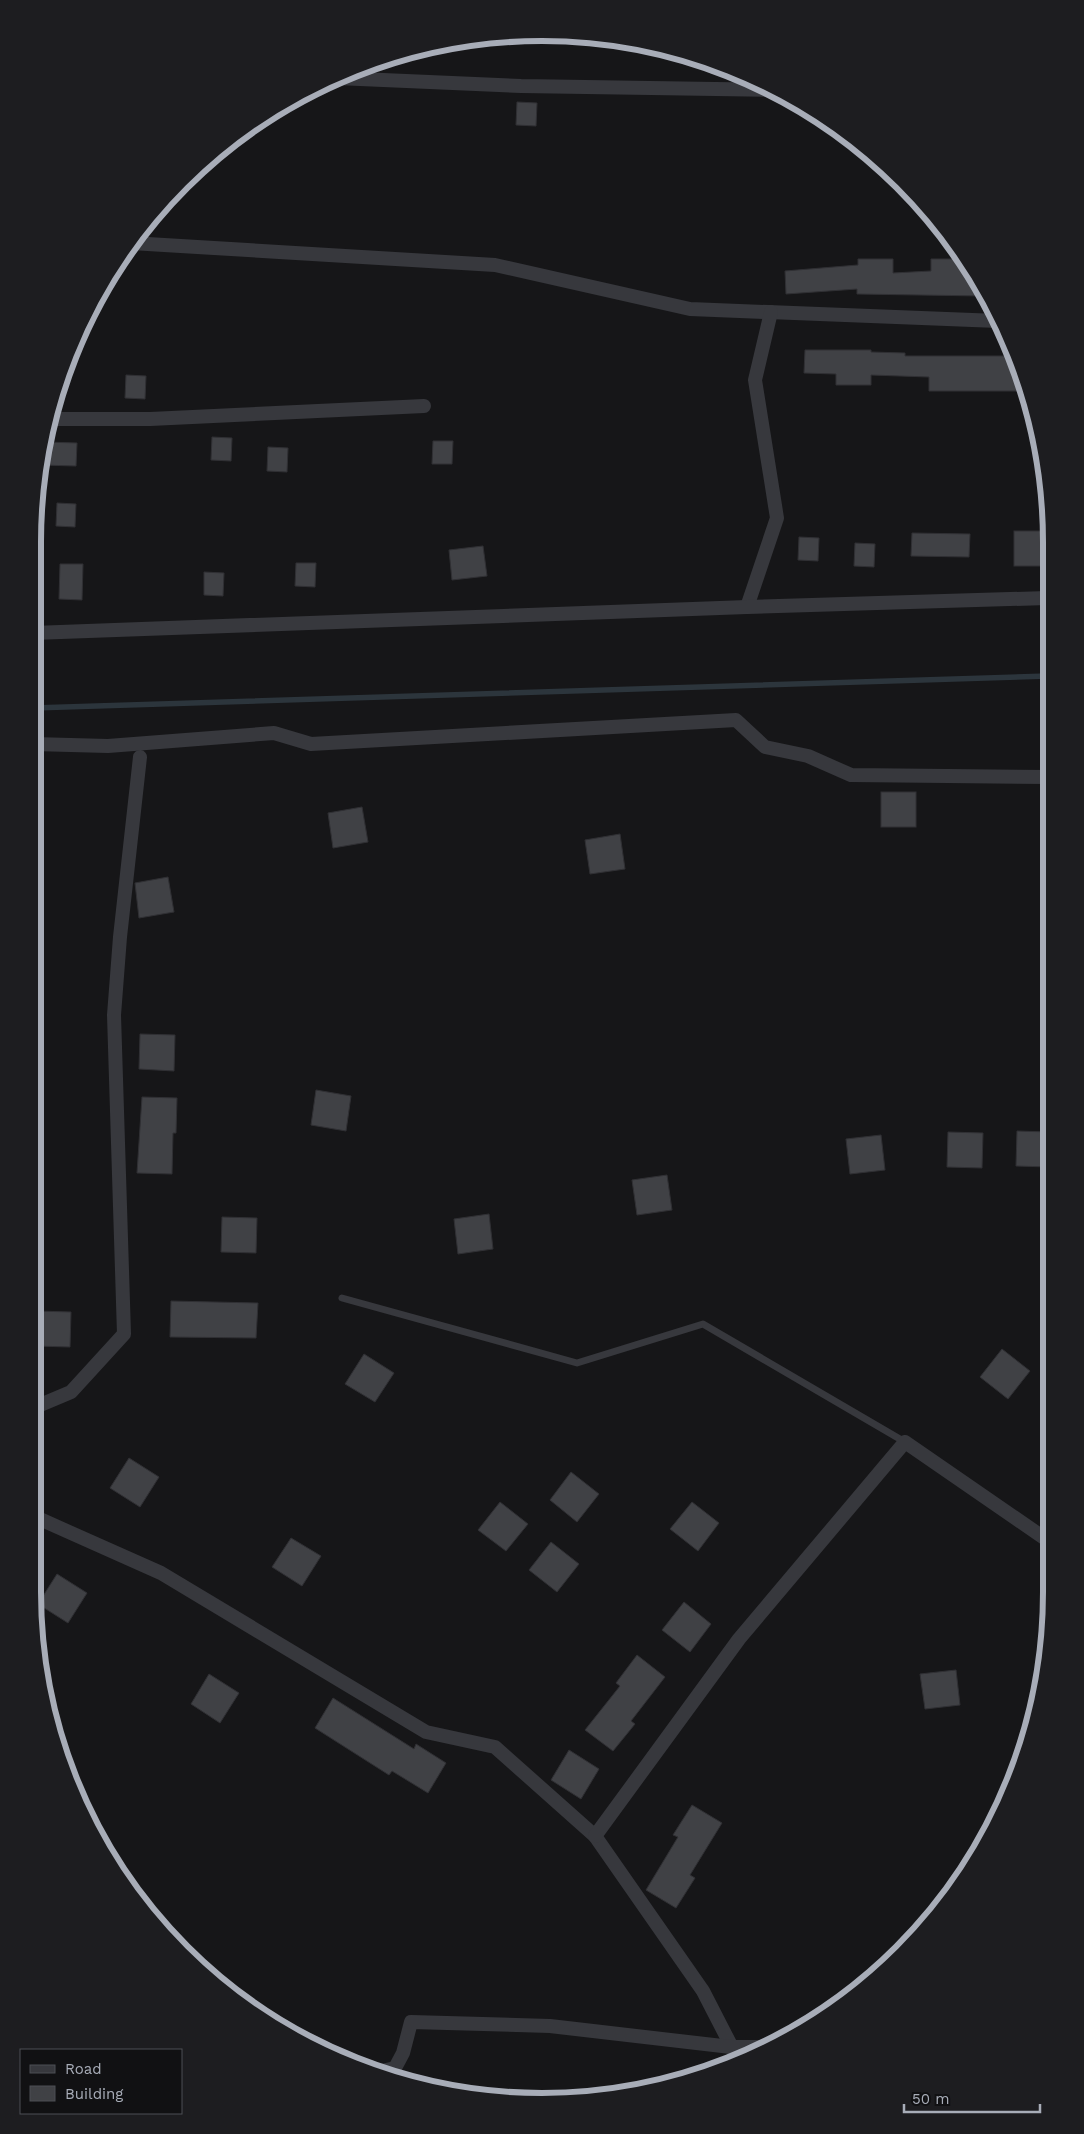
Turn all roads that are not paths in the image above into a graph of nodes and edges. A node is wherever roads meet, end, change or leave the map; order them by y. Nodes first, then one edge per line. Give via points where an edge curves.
1 (351, 79) edge
2 (756, 90) edge
3 (140, 244) edge
4 (771, 312) junction
5 (991, 321) edge
6 (424, 406) dead end
7 (57, 418) edge
8 (1043, 598) edge
9 (747, 606) junction
10 (41, 633) edge
11 (41, 744) edge
12 (140, 757) dead end
13 (1043, 776) edge
14 (342, 1298) dead end
15 (41, 1405) edge
16 (905, 1442) junction
17 (41, 1520) edge
18 (1043, 1537) edge
19 (595, 1836) junction
20 (731, 2047) junction
21 (751, 2047) edge
22 (735, 2054) edge
23 (396, 2071) edge

1 - 2 street via 520,86
3 - 4 street via 495,265 690,309
4 - 5 street
4 - 9 street via 755,380 777,518
6 - 7 street via 150,419
8 - 9 street
9 - 10 street
11 - 13 street via 108,746 274,733 311,744 736,720 765,747 808,756 851,775
12 - 15 street via 114,1015 124,1334 71,1392
14 - 16 lane via 577,1363 703,1324
16 - 18 street
16 - 19 street via 739,1639
17 - 19 street via 160,1573 426,1732 495,1747
19 - 20 street via 703,1991
20 - 21 street
20 - 22 street
20 - 23 street via 550,2026 411,2022

